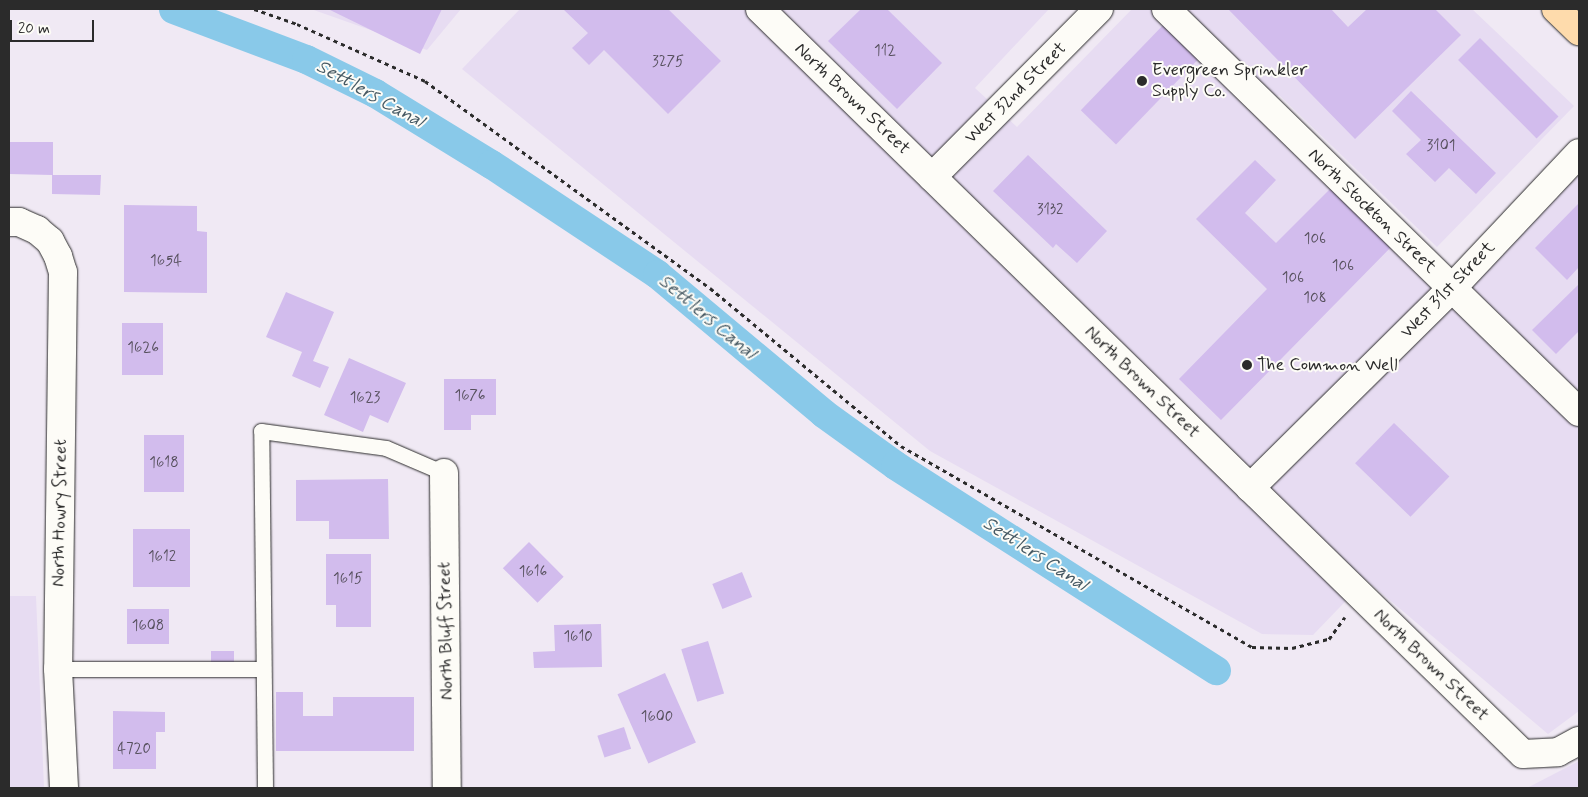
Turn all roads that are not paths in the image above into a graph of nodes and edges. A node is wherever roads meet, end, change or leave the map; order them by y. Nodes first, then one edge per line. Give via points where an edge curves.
1 (760, 9) edge
2 (1099, 9) edge
3 (1166, 9) edge
4 (1579, 153) edge
5 (932, 177) junction
6 (9, 222) edge
7 (1452, 288) junction
8 (1579, 412) edge
9 (444, 473) joint
10 (1250, 488) junction
11 (58, 669) junction
12 (264, 669) junction
13 (1579, 741) edge
14 (64, 788) edge
15 (265, 788) edge
16 (448, 788) edge

1 - 5 street, North Brown Street
2 - 5 street, West 32nd Street
3 - 7 street, North Stockton Street
4 - 7 street, West 31st Street
5 - 10 street, North Brown Street
6 - 11 street, North Howry Street via 19,222 37,230 50,241 63,272
7 - 8 street, North Stockton Street
7 - 10 street, West 31st Street
9 - 12 lane via 386,448 261,431
9 - 16 street, North Bluff Street
10 - 13 street, North Brown Street via 1523,754 1558,752
11 - 12 lane
11 - 14 street, North Howry Street
12 - 15 lane

